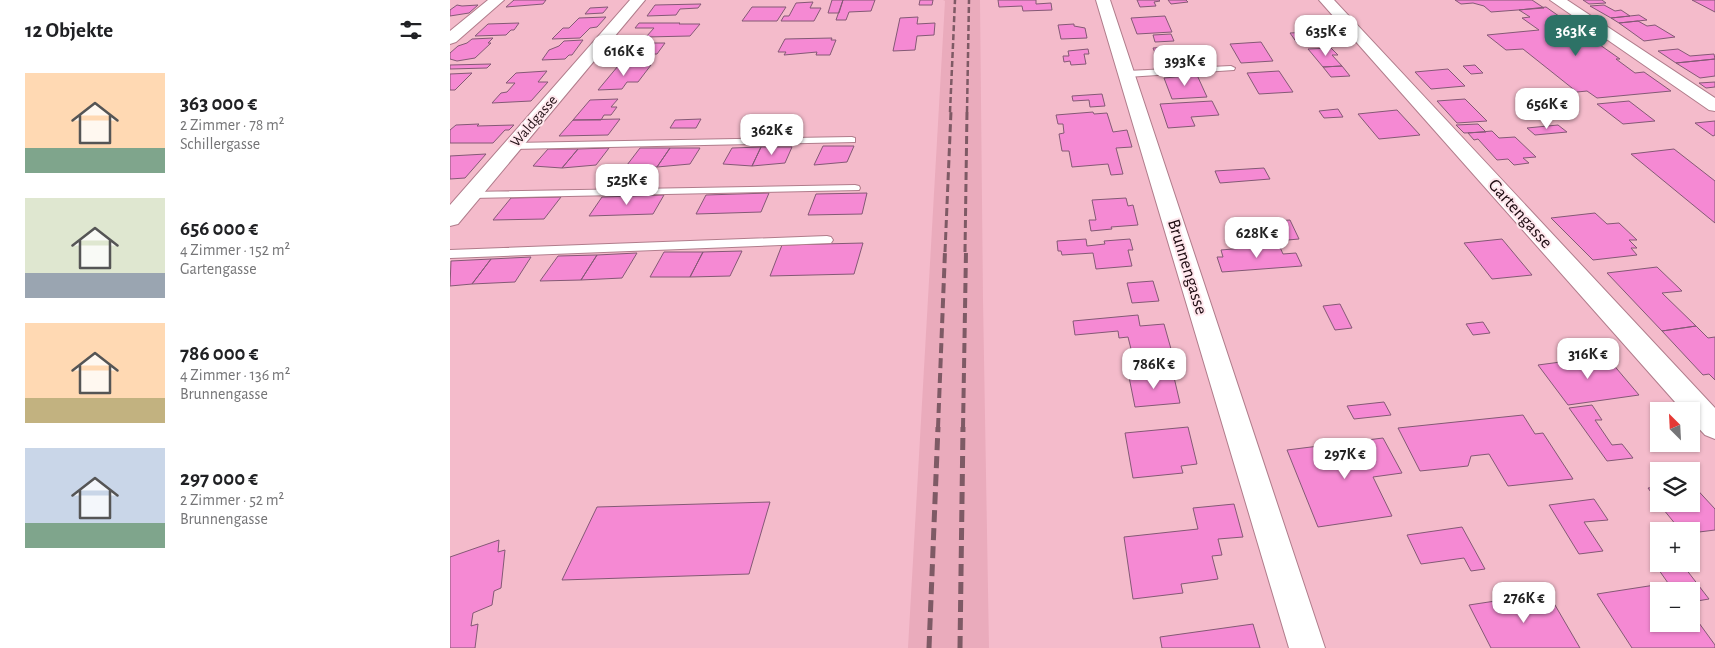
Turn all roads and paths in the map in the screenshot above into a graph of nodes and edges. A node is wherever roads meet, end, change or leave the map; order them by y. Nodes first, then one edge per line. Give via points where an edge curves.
1 (498, 0) edge
2 (638, 0) edge
3 (1103, 0) edge
4 (1326, 0) edge
5 (1557, 0) edge
6 (450, 39) edge
7 (1232, 68) dead end
8 (1126, 74) junction
9 (1715, 106) edge
10 (852, 140) dead end
11 (513, 146) junction
12 (856, 188) dead end
13 (471, 194) junction
14 (450, 219) edge
15 (827, 240) dead end
16 (450, 254) edge
17 (1715, 427) edge
18 (1307, 648) edge

1 - 6 street
2 - 11 street, Waldgasse
3 - 8 street, Brunnengasse
4 - 17 street, Gartengasse
5 - 9 street
7 - 8 lane
8 - 18 street, Brunnengasse
10 - 11 lane
11 - 13 street, Waldgasse
12 - 13 lane
13 - 14 street, Waldgasse
15 - 16 lane

